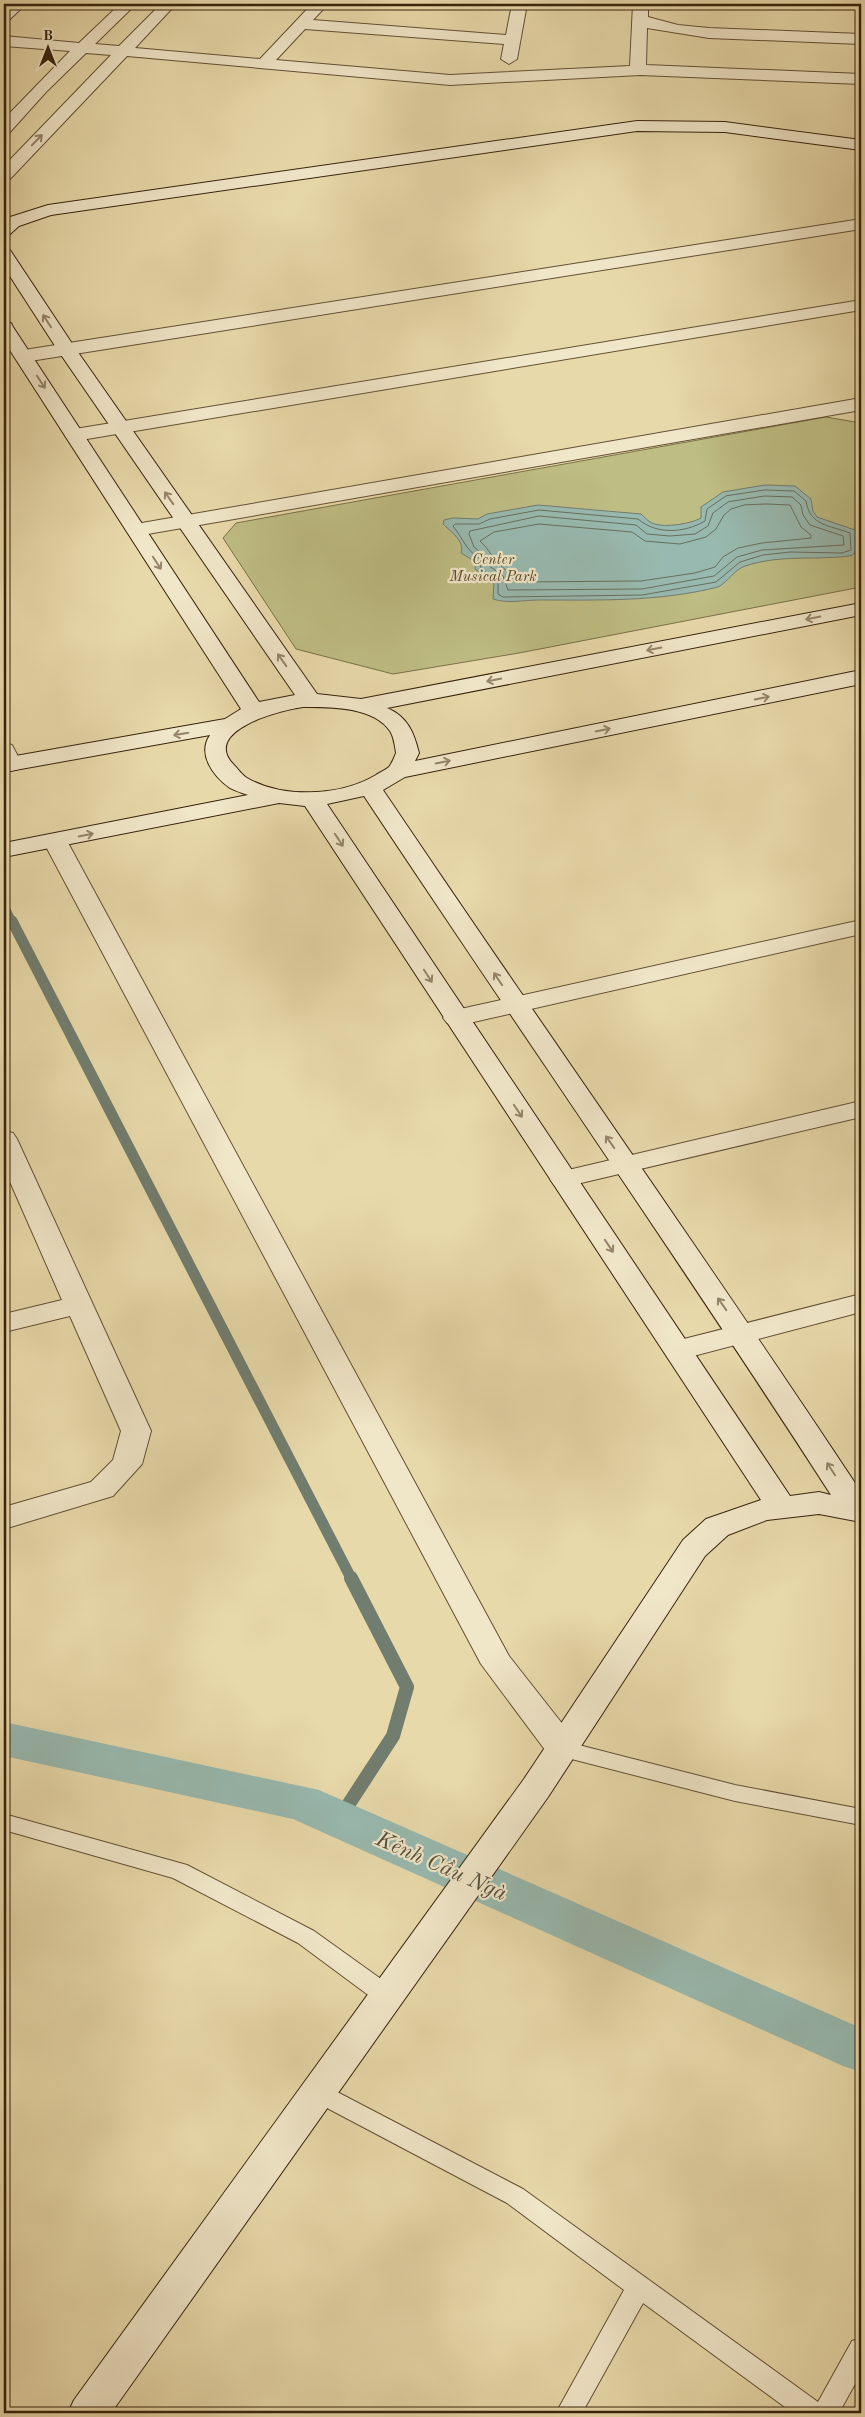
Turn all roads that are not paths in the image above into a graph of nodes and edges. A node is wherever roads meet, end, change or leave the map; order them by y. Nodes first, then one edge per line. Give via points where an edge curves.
1 (18, 4) edge
2 (128, 4) edge
3 (169, 4) edge
4 (320, 4) edge
5 (520, 4) edge
6 (640, 12) edge
7 (4, 17) edge
8 (301, 24) junction
9 (861, 39) edge
10 (513, 40) junction
11 (4, 41) edge
12 (82, 48) junction
13 (121, 52) junction
14 (264, 64) junction
15 (638, 70) junction
16 (861, 79) edge
17 (505, 80) junction
18 (4, 129) edge
19 (861, 145) edge
20 (4, 175) edge
21 (861, 224) edge
22 (4, 230) edge
23 (4, 254) edge
24 (861, 306) edge
25 (4, 327) edge
26 (66, 350) junction
27 (24, 356) junction
28 (860, 406) edge
29 (120, 427) junction
30 (74, 435) junction
31 (186, 522) junction
32 (136, 530) junction
33 (861, 608) edge
34 (861, 677) edge
35 (310, 700) junction
36 (362, 706) junction
37 (253, 711) junction
38 (229, 725) junction
39 (6, 759) edge
40 (396, 772) junction
41 (370, 788) junction
42 (278, 797) junction
43 (312, 799) junction
44 (56, 841) junction
45 (4, 850) edge
46 (861, 927) edge
47 (514, 1004) junction
48 (456, 1018) junction
49 (861, 1109) edge
50 (6, 1148) edge
51 (625, 1165) junction
52 (564, 1179) junction
53 (861, 1303) edge
54 (79, 1305) junction
55 (4, 1323) edge
56 (742, 1334) junction
57 (678, 1350) junction
58 (782, 1508) junction
59 (859, 1510) edge
60 (4, 1518) edge
61 (563, 1749) junction
62 (861, 1817) edge
63 (4, 1822) edge
64 (387, 1996) junction
65 (318, 2092) junction
66 (640, 2286) junction
67 (861, 2349) edge
68 (88, 2413) edge
69 (569, 2413) edge
70 (813, 2413) edge
71 (826, 2413) edge

1 - 7 street
2 - 12 street
3 - 13 street
4 - 8 street
5 - 10 street
6 - 9 street via 646,24 664,28 721,34
6 - 15 street
8 - 10 street
8 - 14 street
10 - 17 street
11 - 12 street
12 - 13 street
12 - 18 street
13 - 14 street
20 -> 13 street
14 - 17 street via 432,79
15 - 16 street via 733,71
15 - 17 street
19 - 22 street via 724,127 637,126 48,210 13,222
21 - 26 street
26 -> 23 street
24 - 29 street
25 - 27 street
26 - 27 street
26 - 29 street
27 -> 30 street
28 - 31 street
29 - 30 street
31 -> 29 street
30 - 32 street
31 - 32 street
35 -> 31 street
32 -> 37 street
33 -> 36 street
40 -> 34 street
35 - 36 street via 334,700
35 - 37 street via 274,704
36 - 40 street via 385,716 402,730 408,747 404,764
37 - 38 street
38 -> 39 street
38 - 42 street via 217,740 215,756 223,772 241,785
40 - 41 street
41 - 43 street via 333,798
47 -> 41 street
42 - 43 street
44 -> 42 street
43 -> 48 street
44 - 45 street
44 - 61 street via 497,1664
46 - 47 street
47 - 48 street
51 -> 47 street
48 -> 52 street
49 - 51 street
50 - 54 street
51 - 52 street
56 -> 51 street
52 -> 57 street
53 - 56 street
54 - 55 street
54 - 60 street via 136,1431 127,1464 102,1489
56 - 57 street
59 -> 56 street
57 - 58 street
58 - 59 street via 819,1503
58 - 61 street via 763,1510 717,1527 694,1548
61 - 62 lane via 735,1793
61 - 64 street
63 - 64 lane via 179,1871 306,1937
64 - 65 street
65 - 66 lane via 515,2196
65 - 68 street
66 - 69 lane
66 - 70 lane
67 - 71 lane

